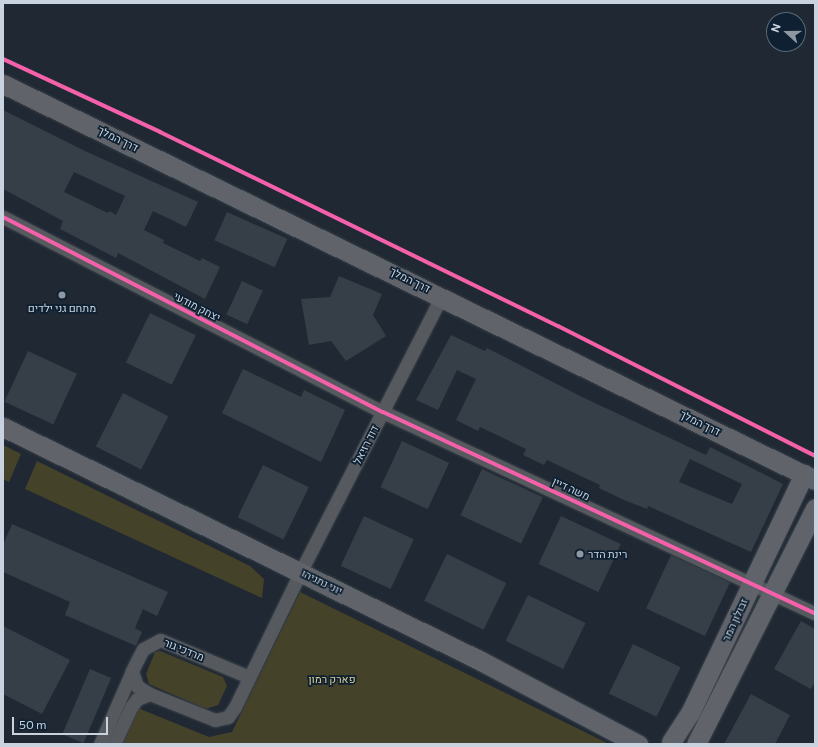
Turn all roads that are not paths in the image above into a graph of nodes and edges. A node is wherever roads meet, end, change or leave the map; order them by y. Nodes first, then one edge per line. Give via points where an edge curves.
1 (3, 84) edge
2 (3, 217) edge
3 (442, 296) junction
4 (383, 412) junction
5 (3, 427) edge
6 (809, 477) edge
7 (815, 508) edge
8 (301, 571) junction
9 (752, 582) junction
10 (772, 592) junction
11 (815, 613) edge
12 (132, 671) junction
13 (249, 677) junction
14 (150, 694) junction
15 (674, 743) edge
16 (100, 744) edge
17 (114, 744) edge
18 (638, 744) edge
19 (696, 744) edge

1 - 3 street, דרך המלך
2 - 4 street, יצחק מודעי
3 - 4 street, דוד רזיאל
3 - 6 street, דרך המלך
4 - 8 street, דוד רזיאל
4 - 9 street, משה דיין
5 - 8 street, יוני נתניהו
6 - 9 street, זבולון המר
7 - 10 street, זבולון המר
8 - 13 street
8 - 18 street, יוני נתניהו via 557,699
9 - 10 street, משה דיין
9 - 15 street, זבולון המר
10 - 11 street, משה דיין
10 - 19 street, זבולון המר
12 - 13 street, מרדכי גור via 143,648 160,640
12 - 14 street via 137,686
12 - 16 street, מרדכי גור
13 - 14 street via 228,717 215,720
14 - 17 street via 137,699 131,707

